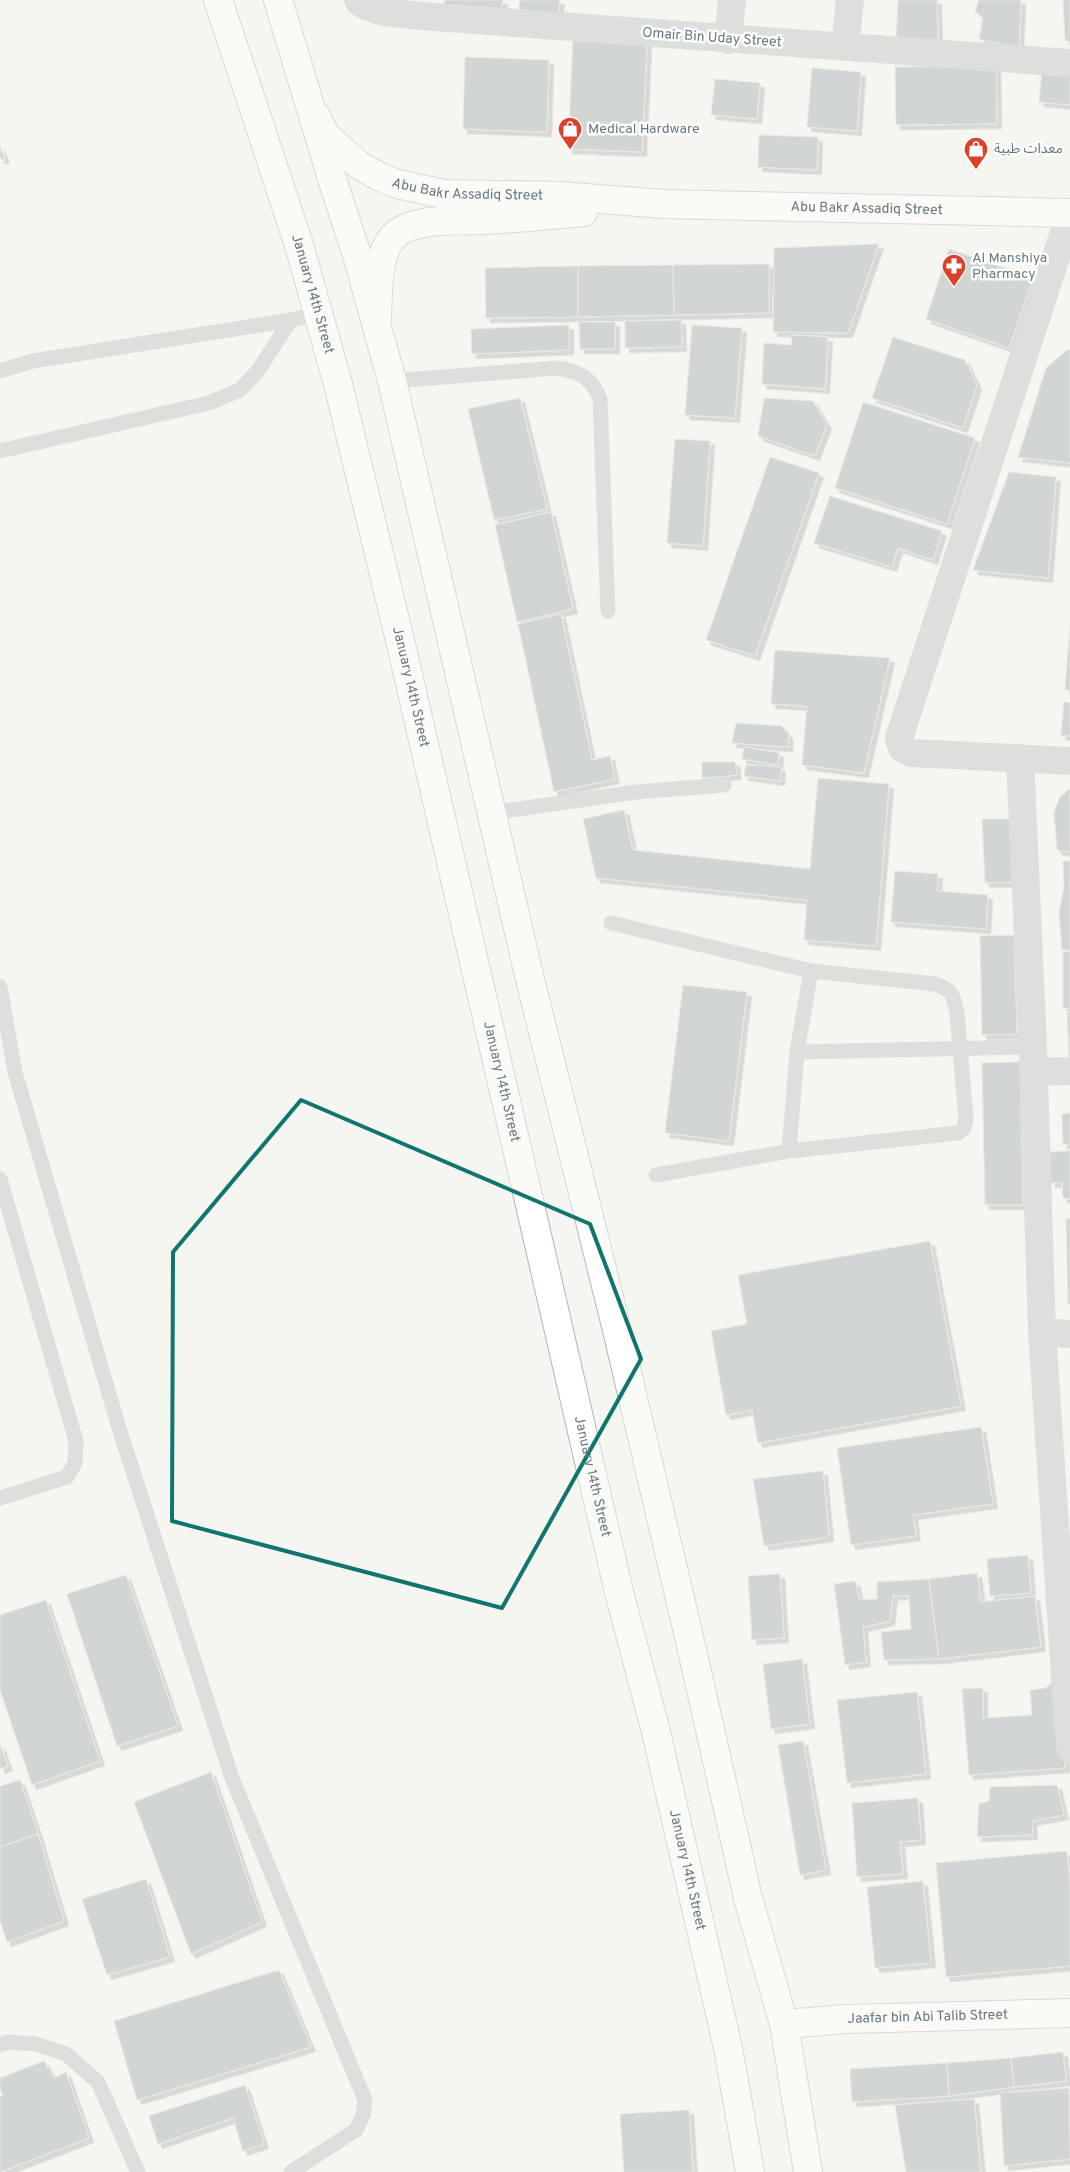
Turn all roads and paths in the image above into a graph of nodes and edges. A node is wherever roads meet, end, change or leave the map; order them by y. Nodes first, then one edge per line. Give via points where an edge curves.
1 (218, 0) edge
2 (278, 0) edge
3 (358, 0) edge
4 (732, 0) edge
5 (850, 0) edge
6 (434, 9) edge
7 (728, 40) junction
8 (845, 47) junction
9 (1070, 63) edge
10 (308, 100) junction
11 (664, 204) junction
12 (1070, 214) edge
13 (318, 314) junction
14 (291, 320) junction
15 (377, 326) junction
16 (0, 371) edge
17 (392, 381) junction
18 (0, 451) edge
19 (608, 611) dead end
20 (1020, 758) junction
21 (1070, 761) edge
22 (724, 785) dead end
23 (491, 813) junction
24 (611, 923) dead end
25 (811, 971) junction
26 (0, 988) edge
27 (961, 1050) junction
28 (797, 1052) junction
29 (1033, 1060) junction
30 (1070, 1072) edge
31 (789, 1151) junction
32 (656, 1175) dead end
33 (0, 1179) edge
34 (1042, 1332) junction
35 (1070, 1334) edge
36 (0, 1498) edge
37 (1070, 1749) edge
38 (1070, 2013) edge
39 (784, 2024) junction
40 (0, 2045) edge
41 (138, 2172) edge
42 (291, 2172) edge
43 (750, 2172) edge
44 (808, 2172) edge

1 - 13 main road, January 14th Street via 299,245
2 - 10 main road
3 - 6 street, Omair Bin Uday Street via 373,10
4 - 7 street
5 - 8 street
6 - 7 street, Omair Bin Uday Street
7 - 8 street, Omair Bin Uday Street
8 - 9 street, Omair Bin Uday Street
10 - 11 main road, Abu Bakr Assadiq Street via 326,136 359,165 397,184 444,194 560,196
10 - 15 main road via 358,255
11 - 12 main road, Abu Bakr Assadiq Street
11 - 15 main road, Abu Bakr Assadiq Street via 440,222 400,231 385,248 378,287
12 - 20 street via 899,738 902,748 911,753
13 - 14 lane
13 - 43 main road, January 14th Street via 404,657 619,1592 658,1741 728,2048
14 - 16 lane via 33,361
14 - 18 lane via 257,372 240,390 209,403
15 - 17 main road
17 - 19 lane via 557,368 587,378 600,399
17 - 23 main road
20 - 21 street
20 - 29 street
22 - 23 lane via 628,793
23 - 39 main road via 617,1330 748,1898
24 - 25 lane
25 - 27 lane via 948,988 958,1013
25 - 28 lane
26 - 42 lane via 15,1072 116,1419 226,1759 365,2100 356,2130
27 - 28 lane
27 - 29 lane
27 - 31 lane via 966,1119 964,1128 958,1133
28 - 31 lane
29 - 30 street
29 - 34 street
31 - 32 lane
33 - 36 lane via 76,1441 74,1463 67,1478
34 - 35 street
34 - 37 street
38 - 39 main road, Jaafar bin Abi Talib Street via 847,2019
39 - 44 main road
40 - 41 lane via 7,2042 36,2044 66,2054 98,2082

